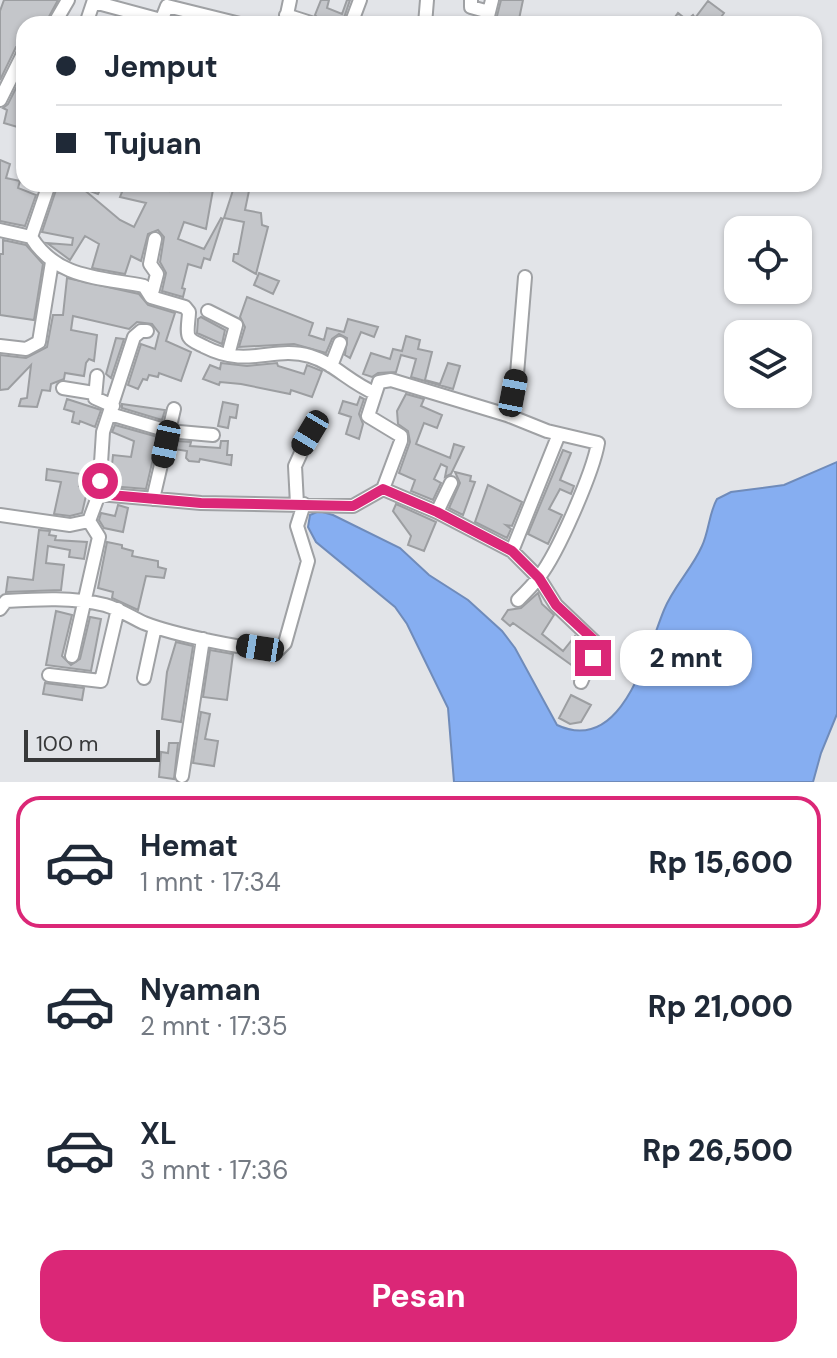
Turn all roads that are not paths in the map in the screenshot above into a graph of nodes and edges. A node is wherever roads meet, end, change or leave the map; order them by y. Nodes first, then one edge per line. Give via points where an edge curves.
1 (471, 0) edge
2 (94, 1) edge
3 (179, 9) junction
4 (489, 12) edge
5 (141, 16) edge
6 (163, 16) edge
7 (177, 16) edge
8 (194, 16) edge
9 (16, 68) edge
10 (0, 100) edge
11 (46, 192) edge
12 (0, 230) edge
13 (31, 237) junction
14 (155, 239) dead end
15 (52, 262) junction
16 (525, 277) dead end
17 (151, 297) junction
18 (208, 311) dead end
19 (147, 331) dead end
20 (340, 343) dead end
21 (0, 346) edge
22 (228, 355) junction
23 (331, 366) junction
24 (97, 376) dead end
25 (63, 388) dead end
26 (94, 393) junction
27 (375, 393) junction
28 (174, 409) dead end
29 (112, 410) junction
30 (507, 415) junction
31 (168, 431) junction
32 (310, 433) dead end
33 (559, 434) junction
34 (213, 435) dead end
35 (451, 483) dead end
36 (383, 489) junction
37 (99, 494) junction
38 (153, 499) junction
39 (300, 504) junction
40 (437, 512) junction
41 (0, 515) edge
42 (89, 521) junction
43 (512, 551) junction
44 (539, 578) junction
45 (0, 588) edge
46 (518, 600) dead end
47 (82, 601) junction
48 (3, 605) edge
49 (118, 609) junction
50 (155, 627) junction
51 (203, 639) junction
52 (72, 656) dead end
53 (49, 675) dead end
54 (144, 678) dead end
55 (581, 682) dead end
56 (182, 776) dead end

1 - 4 street via 471,7
2 - 5 street
3 - 6 street via 167,6
3 - 7 street
3 - 8 street
9 - 10 street
11 - 13 street
12 - 13 street
13 - 15 street
14 - 17 street via 150,264 157,274
15 - 17 street via 66,271 144,286
15 - 21 street via 39,342 26,349
16 - 30 street via 517,374
17 - 22 street via 185,307 191,340
18 - 22 street via 236,325
19 - 29 street via 134,337
20 - 23 street
22 - 23 street via 245,359 301,353
23 - 27 street via 354,385
24 - 26 street
25 - 26 street
26 - 29 street
27 - 30 street via 379,382 391,380
27 - 36 street via 368,416 402,438
28 - 31 street
29 - 31 street
29 - 37 street via 101,448
30 - 33 street
31 - 34 street
31 - 38 street
32 - 39 street via 295,466
33 - 43 street
33 - 44 street via 596,440 598,447
35 - 40 street
36 - 39 street via 353,506
36 - 40 street
37 - 38 street
37 - 42 street
38 - 39 street
39 - 51 street via 297,526 308,561 282,647
40 - 43 street
41 - 42 street via 70,525
42 - 47 street via 99,537
43 - 44 street
44 - 46 street
44 - 55 street via 556,605 597,644
45 - 48 street
47 - 48 street via 42,599
47 - 49 street
47 - 52 street
49 - 50 street
49 - 53 street via 101,681
50 - 51 street
50 - 54 street
51 - 56 street

